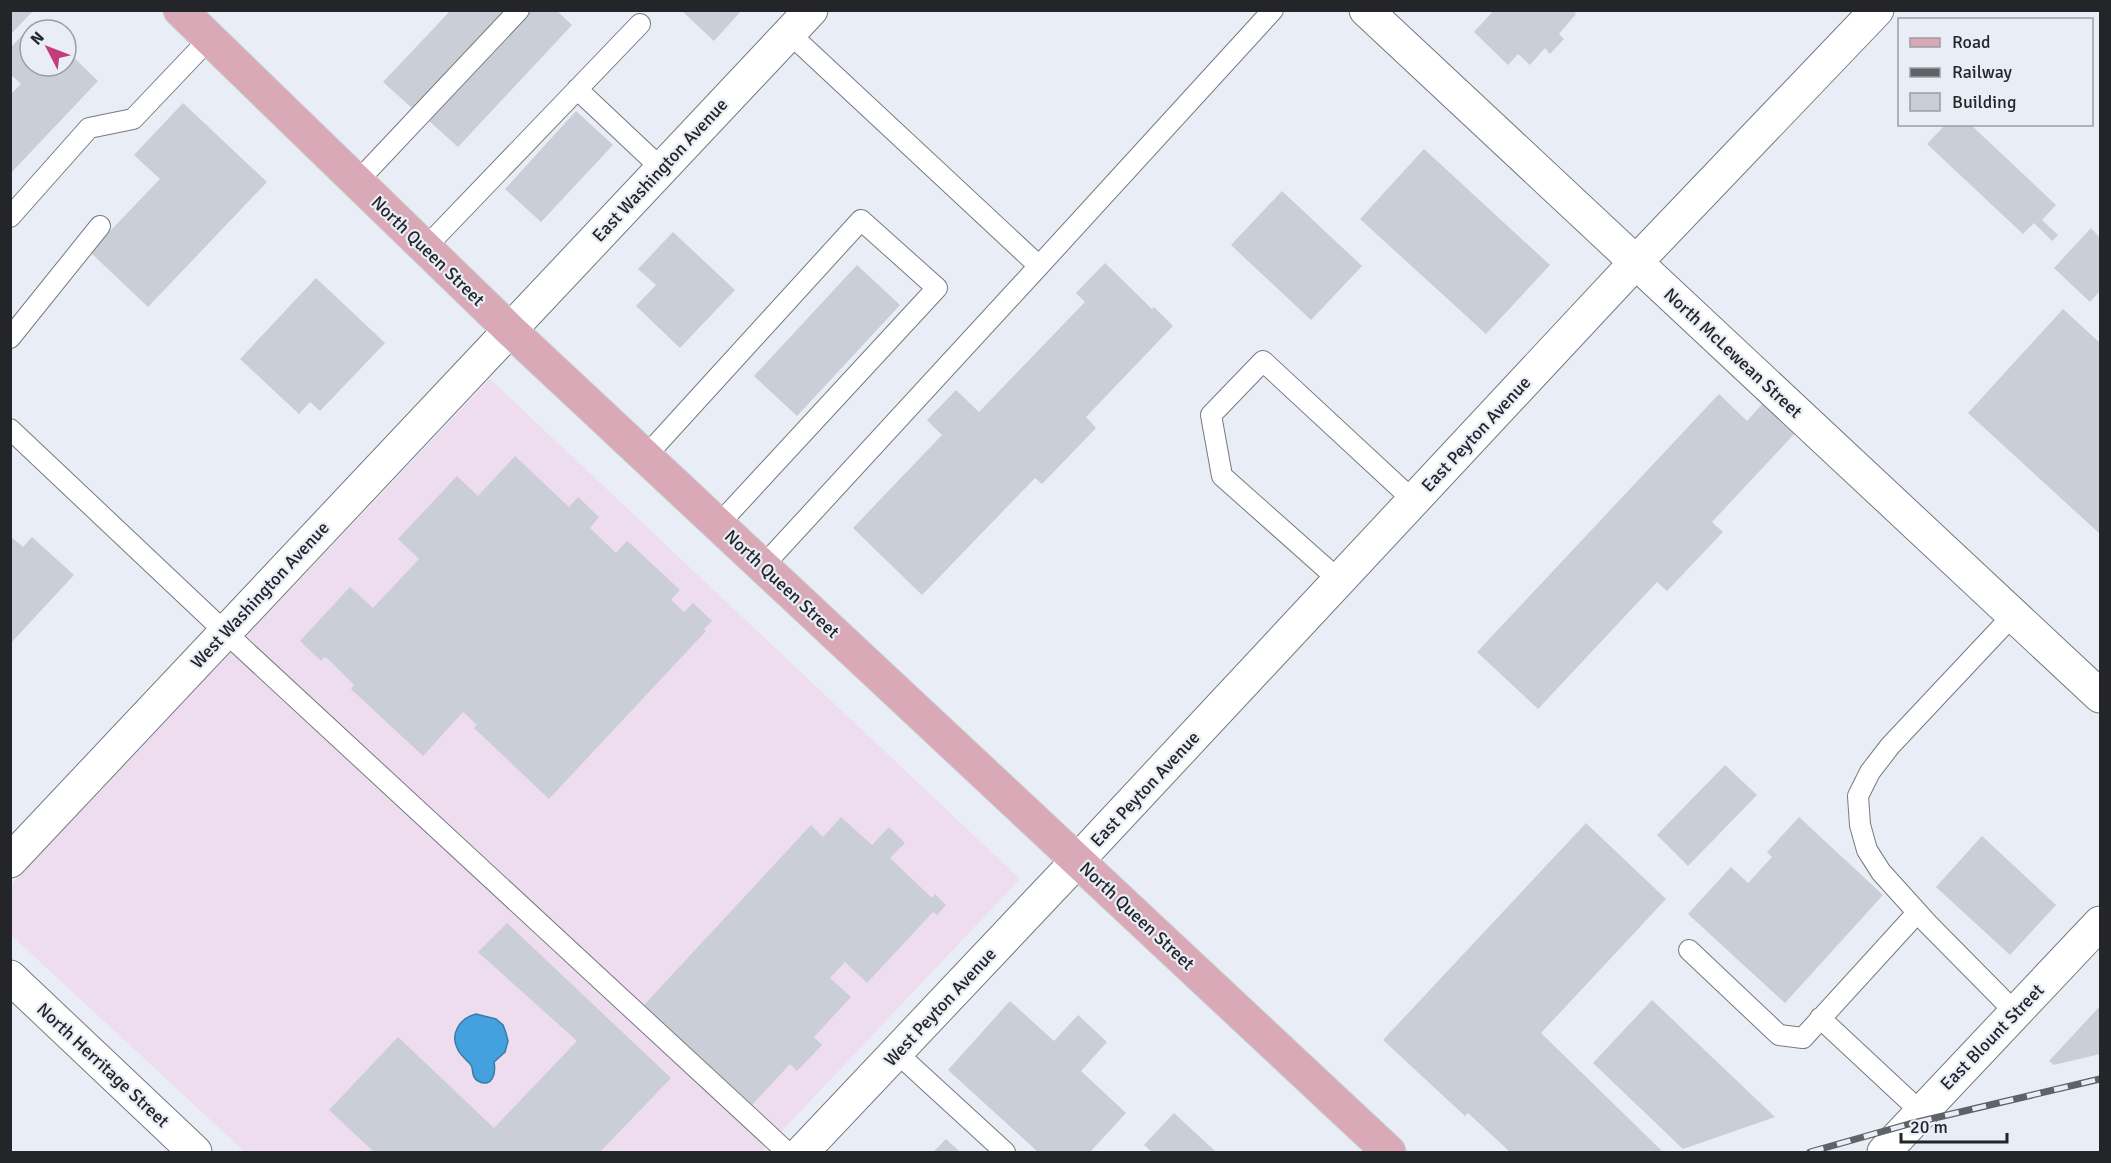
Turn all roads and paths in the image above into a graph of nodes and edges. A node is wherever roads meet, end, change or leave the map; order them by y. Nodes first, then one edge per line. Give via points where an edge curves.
1 (180, 10) edge
2 (519, 10) edge
3 (1273, 10) edge
4 (1366, 10) edge
5 (1877, 10) edge
6 (805, 16) edge
7 (640, 24) dead end
8 (210, 38) junction
9 (577, 89) junction
10 (662, 169) junction
11 (357, 182) junction
12 (10, 217) edge
13 (100, 226) dead end
14 (425, 248) junction
15 (1636, 262) junction
16 (1039, 266) junction
17 (510, 330) junction
18 (10, 338) edge
19 (10, 429) edge
20 (645, 457) junction
21 (1414, 501) junction
22 (718, 525) junction
23 (763, 566) junction
24 (1339, 580) junction
25 (2013, 614) junction
26 (225, 632) junction
27 (2100, 696) edge
28 (1078, 860) junction
29 (10, 861) edge
30 (1917, 913) junction
31 (2100, 923) edge
32 (1689, 950) dead end
33 (10, 977) edge
34 (2016, 1012) junction
35 (1820, 1018) junction
36 (897, 1053) junction
37 (1921, 1112) junction
38 (195, 1152) edge
39 (787, 1152) edge
40 (802, 1152) edge
41 (1005, 1152) edge
42 (1389, 1152) edge
43 (1884, 1152) edge

1 - 8 main road, North Queen Street
2 - 11 lane
3 - 16 lane
4 - 15 street, North McLewean Street
5 - 15 street, East Peyton Avenue
6 - 10 street, East Washington Avenue
6 - 16 lane
7 - 9 lane
8 - 11 main road, North Queen Street
8 - 12 lane via 133,118 89,128
9 - 10 lane
9 - 14 lane
10 - 17 street, East Washington Avenue
11 - 14 main road, North Queen Street
13 - 18 lane
14 - 17 main road, North Queen Street
15 - 21 street, East Peyton Avenue
15 - 25 street, North McLewean Street
16 - 23 lane
17 - 20 main road, North Queen Street
17 - 26 street, West Washington Avenue
19 - 26 lane
20 - 22 main road, North Queen Street
20 - 22 lane via 861,220 937,288
21 - 24 street, East Peyton Avenue
21 - 24 lane via 1263,361 1210,415 1222,476
22 - 23 main road, North Queen Street
23 - 28 main road, North Queen Street
24 - 28 street, East Peyton Avenue
25 - 27 street, North McLewean Street
25 - 30 lane via 1890,746 1858,796 1867,850
26 - 29 street, West Washington Avenue
26 - 39 lane
28 - 36 street, West Peyton Avenue
28 - 42 main road, North Queen Street
30 - 34 lane
30 - 35 lane
31 - 34 street, East Blount Street
32 - 35 lane via 1779,1035 1803,1038
33 - 38 street, North Herritage Street
34 - 37 street, East Blount Street
35 - 37 lane
36 - 40 street, West Peyton Avenue
36 - 41 lane
37 - 43 street, East Blount Street

